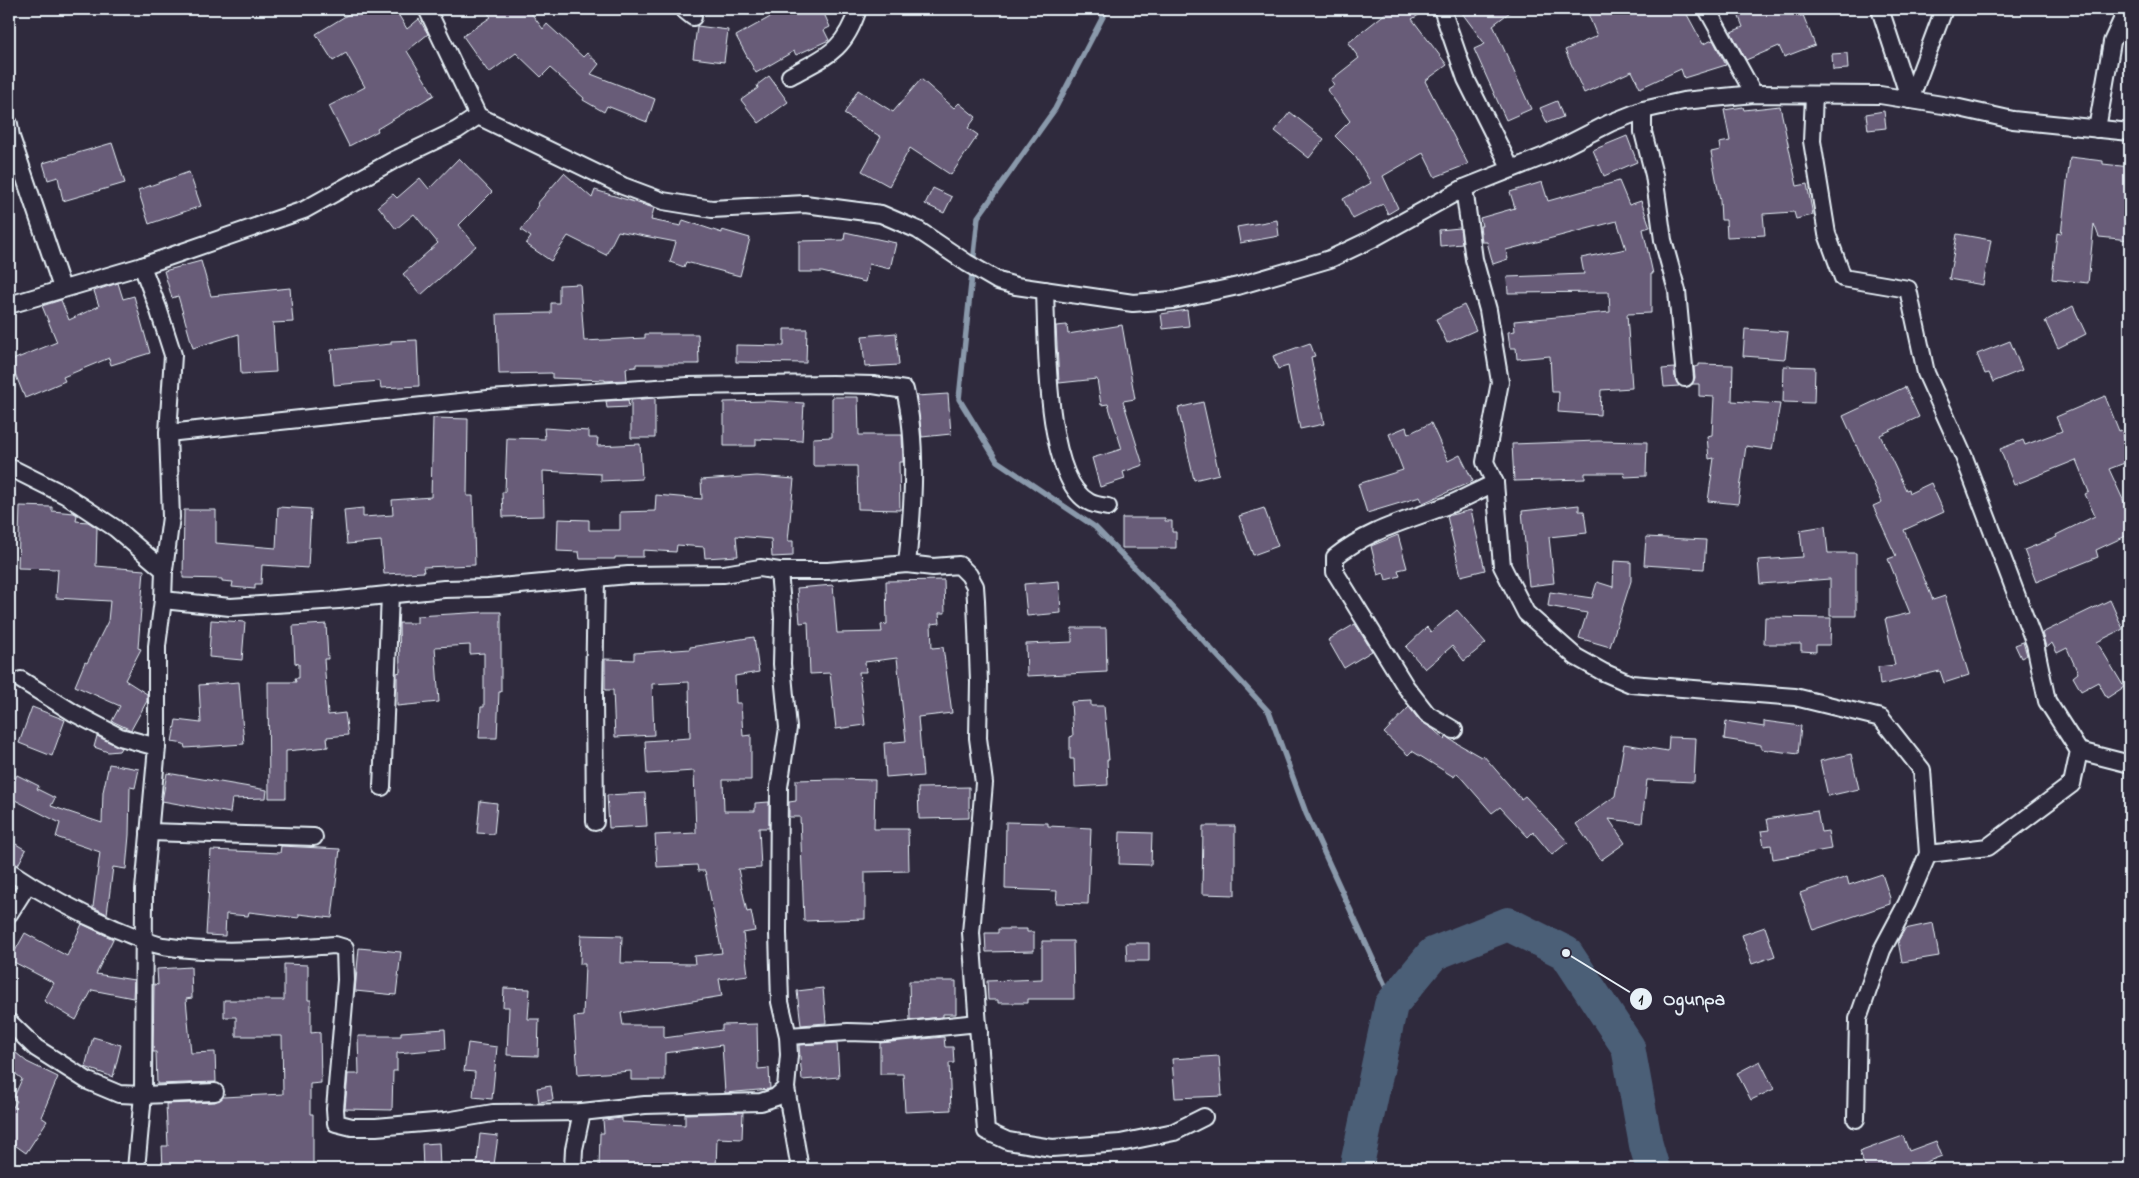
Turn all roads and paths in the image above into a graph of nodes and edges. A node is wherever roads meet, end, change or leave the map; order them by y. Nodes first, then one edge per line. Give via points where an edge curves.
1 (427, 9) edge
2 (858, 9) edge
3 (1442, 9) edge
4 (1707, 9) edge
5 (1880, 9) edge
6 (1944, 9) edge
7 (2127, 9) edge
8 (790, 76) dead end
9 (1754, 94) junction
10 (1814, 95) junction
11 (1910, 100) junction
12 (1643, 110) junction
13 (478, 116) junction
14 (9, 124) edge
15 (2097, 129) junction
16 (2130, 132) edge
17 (1511, 169) junction
18 (1464, 188) junction
19 (142, 266) junction
20 (62, 288) junction
21 (1045, 290) junction
22 (9, 305) edge
23 (1686, 378) dead end
24 (168, 433) junction
25 (9, 467) edge
26 (1495, 483) junction
27 (1108, 507) dead end
28 (907, 564) junction
29 (164, 570) junction
30 (779, 571) junction
31 (596, 579) junction
32 (390, 595) junction
33 (163, 600) junction
34 (21, 680) dead end
35 (1454, 730) dead end
36 (157, 747) junction
37 (2079, 751) junction
38 (2130, 764) edge
39 (382, 787) dead end
40 (595, 822) dead end
41 (150, 832) junction
42 (314, 836) dead end
43 (1928, 854) junction
44 (9, 871) edge
45 (28, 884) junction
46 (9, 914) edge
47 (145, 941) junction
48 (9, 1022) edge
49 (788, 1036) junction
50 (786, 1088) junction
51 (215, 1092) dead end
52 (143, 1095) junction
53 (582, 1112) junction
54 (1204, 1117) dead end
55 (1856, 1119) dead end
56 (986, 1131) junction
57 (136, 1169) edge
58 (573, 1169) edge
59 (800, 1169) edge

1 - 13 street
2 - 8 street via 837,50
3 - 17 street via 1466,80
4 - 9 street
5 - 11 street
6 - 11 street
7 - 15 street via 2112,42
9 - 10 street
9 - 12 street via 1683,101
10 - 11 street via 1880,94
10 - 37 street via 1812,141 1827,234 1843,278 1908,289 1926,373 1964,457 2011,580 2034,644 2047,701
11 - 15 street via 2013,120
12 - 17 street
12 - 23 street via 1643,132 1676,291
13 - 19 street via 304,210
13 - 21 street via 623,186 663,201 712,209 805,204 881,214 918,230 998,281
14 - 20 street
15 - 16 street
17 - 18 street
18 - 21 street via 1330,259 1238,286 1173,300 1133,303
18 - 26 street via 1474,259 1488,310 1500,382 1485,462
19 - 20 street
19 - 24 street via 173,355
20 - 22 street
21 - 27 street via 1051,413 1063,465 1074,488 1089,502
24 - 28 street via 488,400 688,386 832,384 905,390 912,446 912,516
24 - 29 street via 171,517
25 - 29 street via 65,495 115,528
26 - 35 street via 1354,542 1335,557 1335,572 1406,687 1427,714
26 - 43 street via 1502,566 1526,612 1540,626 1576,656 1631,684 1795,697 1881,718 1922,770
28 - 30 street via 828,571
28 - 56 street via 959,565 975,586 978,738 984,783 971,933
29 - 33 street
30 - 31 street via 760,568 724,574 628,575
30 - 49 street via 788,728 779,788 778,933 780,1002
31 - 32 street
31 - 40 street
32 - 33 street via 230,607
32 - 39 street
33 - 36 street via 157,646
34 - 36 street via 74,714 120,737
36 - 41 street
37 - 38 street
37 - 43 street via 2072,784 1988,847
41 - 42 street
41 - 47 street via 144,890
43 - 55 street via 1882,950 1858,1019
44 - 45 street
45 - 46 street
45 - 47 street via 77,912
47 - 52 street
47 - 53 street via 206,951 242,952 335,945 344,948 346,980 336,1122 352,1127 376,1127 493,1113
48 - 52 street via 36,1048 88,1081 119,1094
49 - 50 street
49 - 56 street via 881,1033 978,1023
50 - 53 street via 776,1097 761,1102 645,1105
50 - 59 street
51 - 52 street
52 - 57 street
53 - 58 street
54 - 56 street via 1174,1132 1120,1143 1052,1148 1008,1141

